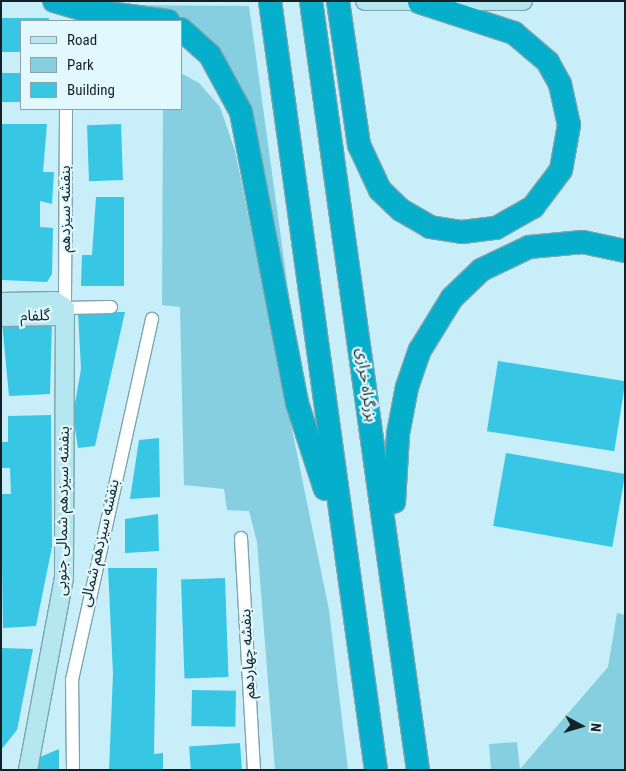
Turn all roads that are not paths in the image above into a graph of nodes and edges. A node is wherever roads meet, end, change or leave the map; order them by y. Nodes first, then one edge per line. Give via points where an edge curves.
1 (54, 1) edge
2 (270, 1) edge
3 (311, 1) edge
4 (338, 1) edge
5 (365, 1) edge
6 (523, 1) edge
7 (419, 2) edge
8 (160, 20) edge
9 (182, 30) edge
10 (66, 110) edge
11 (625, 250) edge
12 (1, 302) edge
13 (111, 307) dead end
14 (66, 308) junction
15 (1, 317) edge
16 (152, 320) dead end
17 (242, 538) dead end
18 (344, 546) junction
19 (404, 643) junction
20 (28, 770) edge
21 (73, 770) edge
22 (254, 770) edge
23 (376, 770) edge
24 (418, 770) edge

1 - 8 highway via 85,10
2 - 18 highway
3 - 19 highway, بزرگراه خرازی
4 - 7 highway via 359,145 380,190 401,210 430,227 462,232 496,228 533,207 561,170 569,125 560,84 548,62 514,33
5 - 7 street
6 - 7 street
9 - 18 highway via 210,54 241,112 297,404
10 - 14 street, بنفشه سیزدهم
11 - 19 highway via 563,242 514,253 467,281 437,319 407,387 398,434 394,511
12 - 14 street, گلفام via 55,302
13 - 14 street, گلفام
14 - 15 street, گلفام via 56,316
14 - 20 street, بنفشه سیزدهم شمالی جنوبی via 64,578
16 - 21 street, بنفشه سیزدهم شمالی via 72,680
17 - 22 street, بنفشه چهاردهم
18 - 23 highway
19 - 24 highway, بزرگراه خرازی

